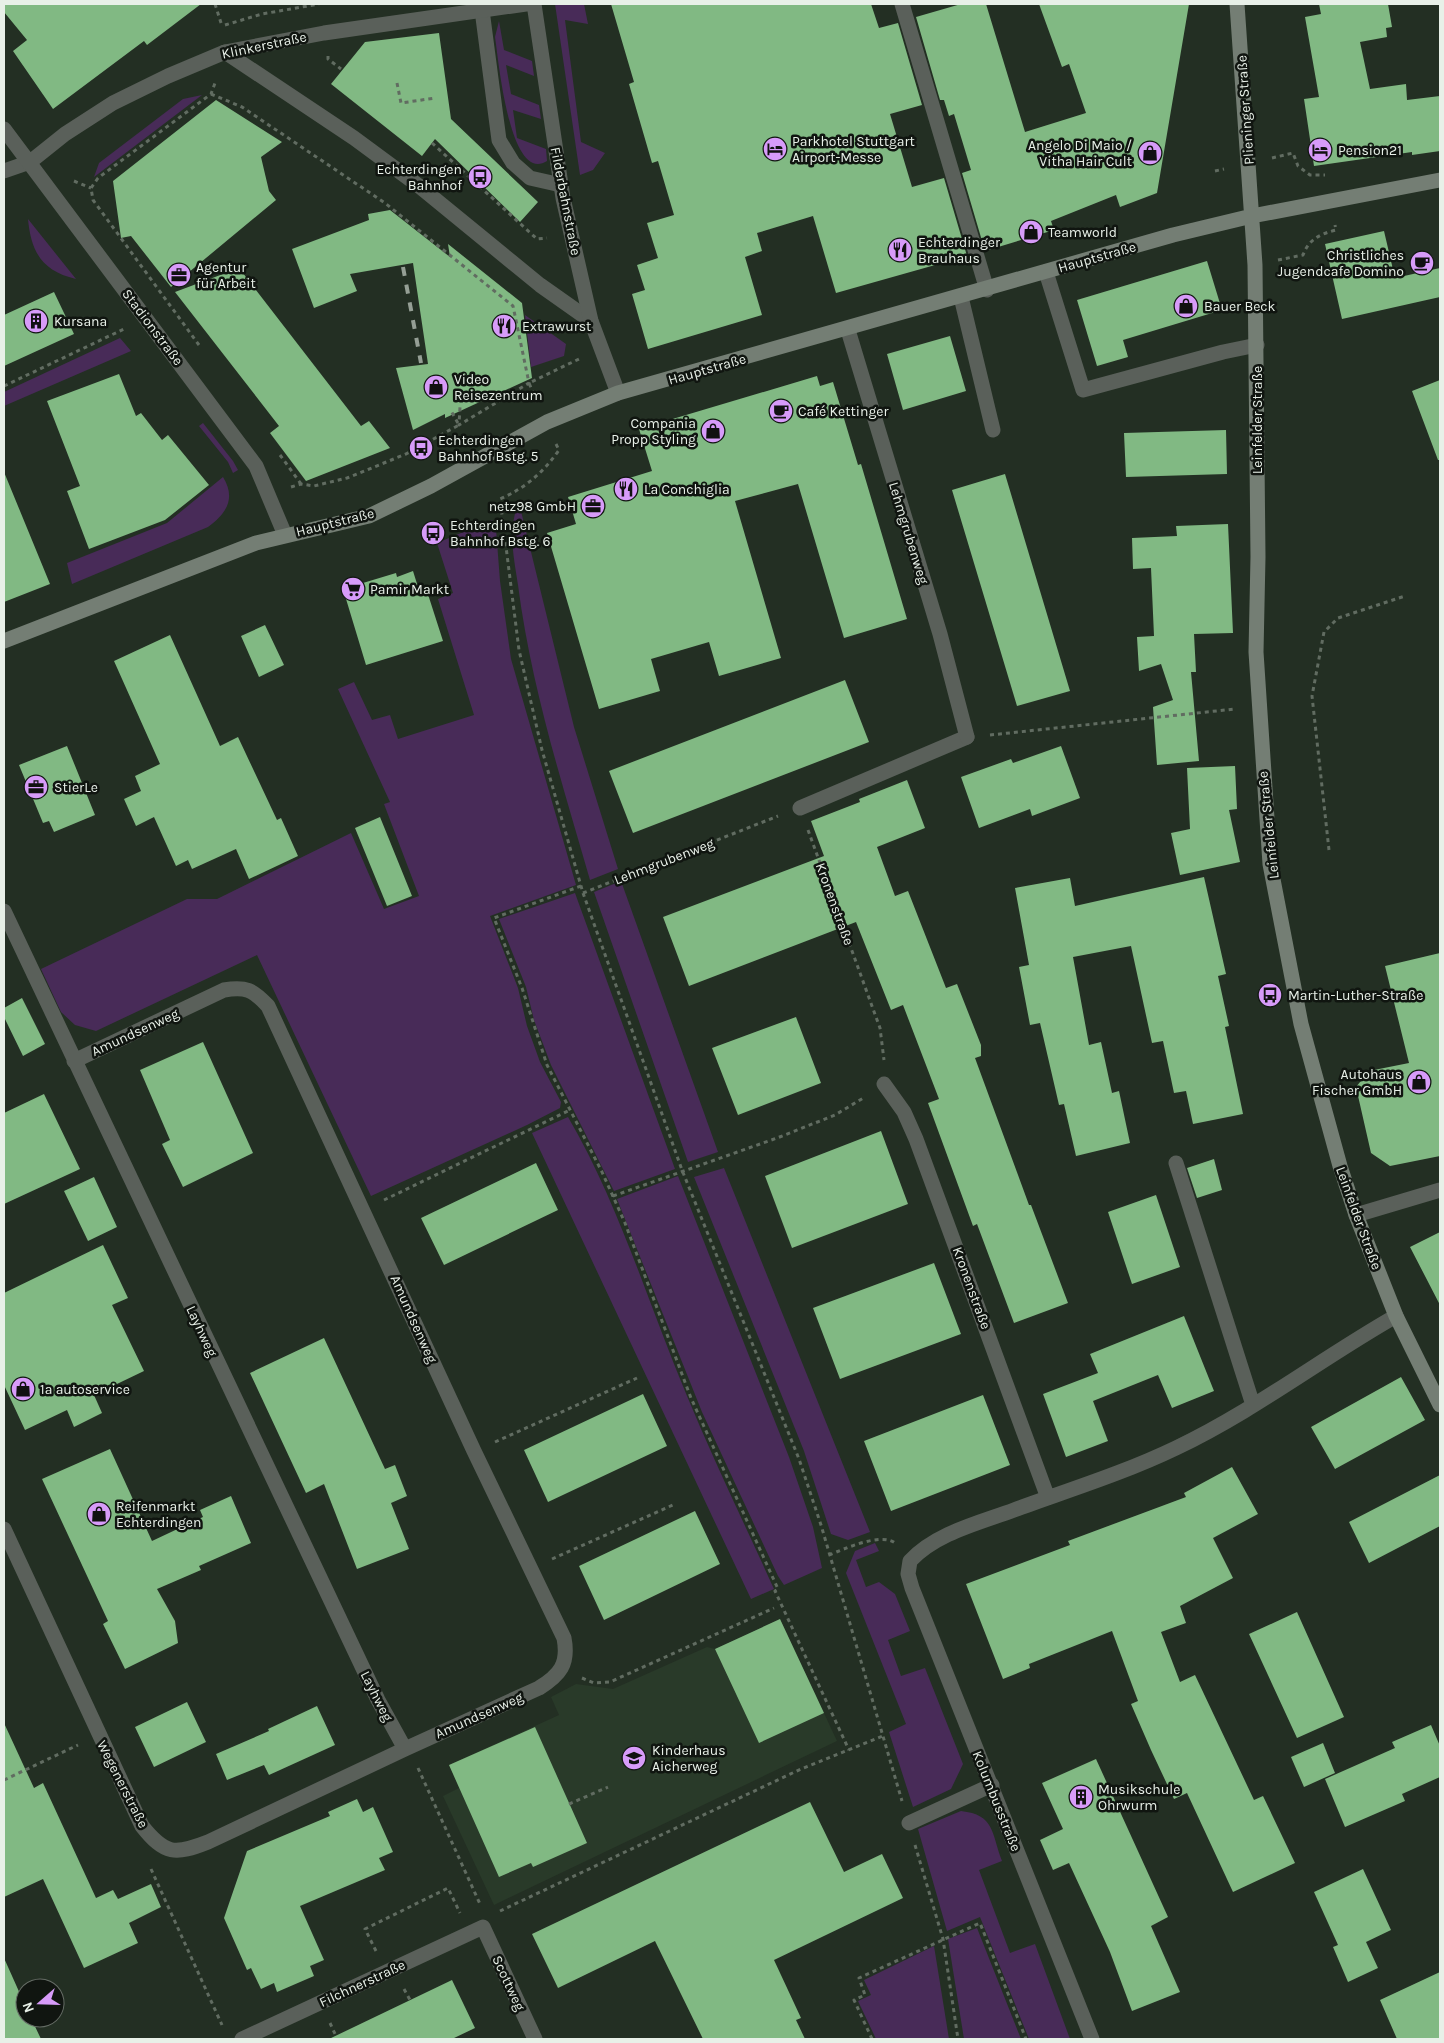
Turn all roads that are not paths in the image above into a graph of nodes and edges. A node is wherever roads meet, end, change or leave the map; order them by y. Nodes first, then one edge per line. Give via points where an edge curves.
1 (526, 4) edge
2 (534, 4) edge
3 (902, 4) edge
4 (1237, 4) edge
5 (482, 10) junction
6 (225, 52) junction
7 (4, 129) edge
8 (30, 162) junction
9 (4, 171) edge
10 (1440, 180) edge
11 (561, 186) junction
12 (1252, 216) junction
13 (1046, 272) junction
14 (987, 290) junction
15 (961, 297) junction
16 (591, 321) junction
17 (848, 330) junction
18 (1257, 345) junction
19 (618, 393) junction
20 (993, 430) dead end
21 (285, 535) junction
22 (4, 641) edge
23 (800, 808) road end
24 (4, 911) edge
25 (74, 1061) junction
26 (884, 1084) road end
27 (1176, 1163) dead end
28 (1440, 1190) edge
29 (1356, 1215) junction
30 (1396, 1316) junction
31 (1253, 1405) junction
32 (1440, 1405) edge
33 (1048, 1498) junction
34 (4, 1529) edge
35 (404, 1749) junction
36 (992, 1785) junction
37 (908, 1823) road end
38 (476, 1930) joint
39 (242, 2039) edge
40 (535, 2039) edge
41 (1092, 2039) edge

1 - 5 street, Klinkerstraße
2 - 11 street, Filderbahnstraße
3 - 14 street
4 - 12 main road, Plieninger Straße
5 - 6 street, Klinkerstraße via 324,33
5 - 11 street via 499,140 513,163 530,178
6 - 8 street, Klinkerstraße via 113,102
6 - 16 street via 354,138 419,186 540,285
7 - 8 street, Stadionstraße
8 - 9 street, Klinkerstraße
8 - 21 street, Stadionstraße via 256,466
10 - 12 main road, Hauptstraße
11 - 16 street, Filderbahnstraße
12 - 13 main road, Hauptstraße
12 - 18 main road, Leinfelder Straße
13 - 14 main road, Hauptstraße
13 - 18 street via 1083,390
14 - 15 main road, Hauptstraße
15 - 17 main road, Hauptstraße
15 - 20 street
16 - 19 street, Filderbahnstraße
17 - 19 main road, Hauptstraße
17 - 23 street, Lehmgrubenweg via 940,634 967,738
18 - 29 main road, Leinfelder Straße via 1256,652 1270,864 1301,1024
19 - 21 main road, Hauptstraße via 547,422 369,516
21 - 22 main road, Hauptstraße via 218,556
24 - 25 street, Layhweg
25 - 35 street, Layhweg
25 - 35 street, Amundsenweg via 224,990 240,987 255,993 268,1006 564,1638 567,1652 556,1677 539,1688
26 - 33 street, Kronenstraße via 904,1112 916,1139
27 - 31 street
28 - 29 street
29 - 30 main road, Leinfelder Straße
30 - 31 street
30 - 32 main road, Leinfelder Straße
31 - 33 street via 1148,1462
33 - 36 street, Kolumbusstraße via 931,1543 910,1561 908,1574 912,1588
34 - 35 street, Wegenerstraße via 142,1826 156,1844 167,1850 183,1852
36 - 37 street
36 - 41 street, Kolumbusstraße
38 - 39 street, Filchnerstraße
38 - 40 street, Scottweg

